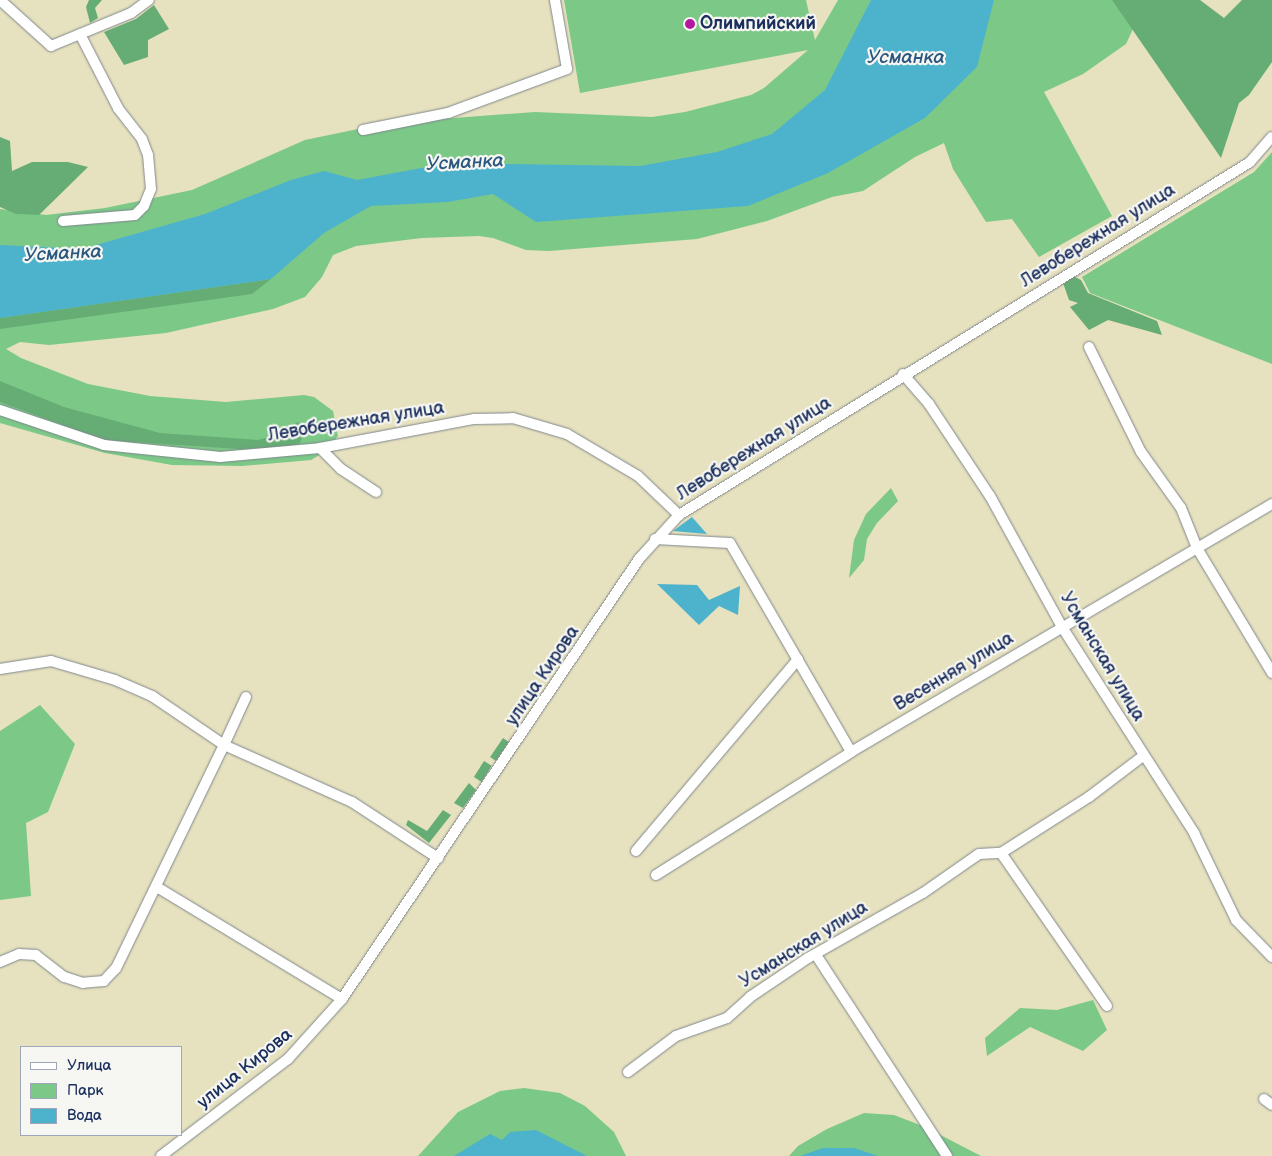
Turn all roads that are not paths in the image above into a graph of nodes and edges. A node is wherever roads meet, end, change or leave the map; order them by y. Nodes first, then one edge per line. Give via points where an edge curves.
1 (0, 0) edge
2 (149, 0) edge
3 (555, 0) edge
4 (80, 34) junction
5 (363, 130) dead end
6 (1272, 137) edge
7 (63, 221) dead end
8 (1089, 346) dead end
9 (903, 374) junction
10 (0, 410) edge
11 (320, 448) junction
12 (376, 492) dead end
13 (1272, 504) edge
14 (679, 515) junction
15 (656, 540) junction
16 (1197, 548) junction
17 (1062, 627) junction
18 (798, 659) junction
19 (0, 669) edge
20 (1272, 673) edge
21 (246, 696) dead end
22 (224, 745) junction
23 (852, 752) junction
24 (1143, 756) junction
25 (636, 851) dead end
26 (1001, 853) junction
27 (438, 858) junction
28 (656, 875) dead end
29 (157, 887) junction
30 (816, 955) junction
31 (1272, 957) edge
32 (0, 962) edge
33 (342, 1000) junction
34 (1107, 1006) dead end
35 (628, 1072) dead end
36 (161, 1156) edge
37 (947, 1156) edge

1 - 4 street via 51,46
2 - 4 street via 131,13
3 - 5 street via 567,69 448,113
4 - 7 street via 118,108 142,139 150,163 151,189 144,206 135,215
6 - 9 street, Левобережная улица via 1250,162
8 - 16 street via 1141,452 1181,508
9 - 14 street, Левобережная улица
9 - 17 street, Усманская улица via 929,404 990,496
10 - 11 street, Левобережная улица via 104,446 220,457
11 - 12 street via 341,469
11 - 14 street, Левобережная улица via 474,420 514,418 567,434 638,476
13 - 16 street, Весенняя улица
14 - 15 street, улица Кирова
15 - 18 street via 730,543
15 - 27 street, улица Кирова
16 - 17 street, Весенняя улица
16 - 20 street
17 - 23 street, Весенняя улица
17 - 24 street, Усманская улица
18 - 23 street
18 - 25 street
19 - 22 street via 51,661 114,680 152,696
21 - 22 street
22 - 27 street via 352,802
22 - 29 street
23 - 28 street, Весенняя улица
24 - 26 street via 1074,807
24 - 31 street, Усманская улица via 1194,834 1236,920
26 - 30 street, Усманская улица via 979,854 923,893
26 - 34 street
27 - 33 street, улица Кирова
29 - 32 street via 116,968 104,981 82,983 64,977 36,955 19,954
29 - 33 street
30 - 35 street, Усманская улица via 750,997 727,1018 676,1036
30 - 37 street
33 - 36 street, улица Кирова via 288,1059

